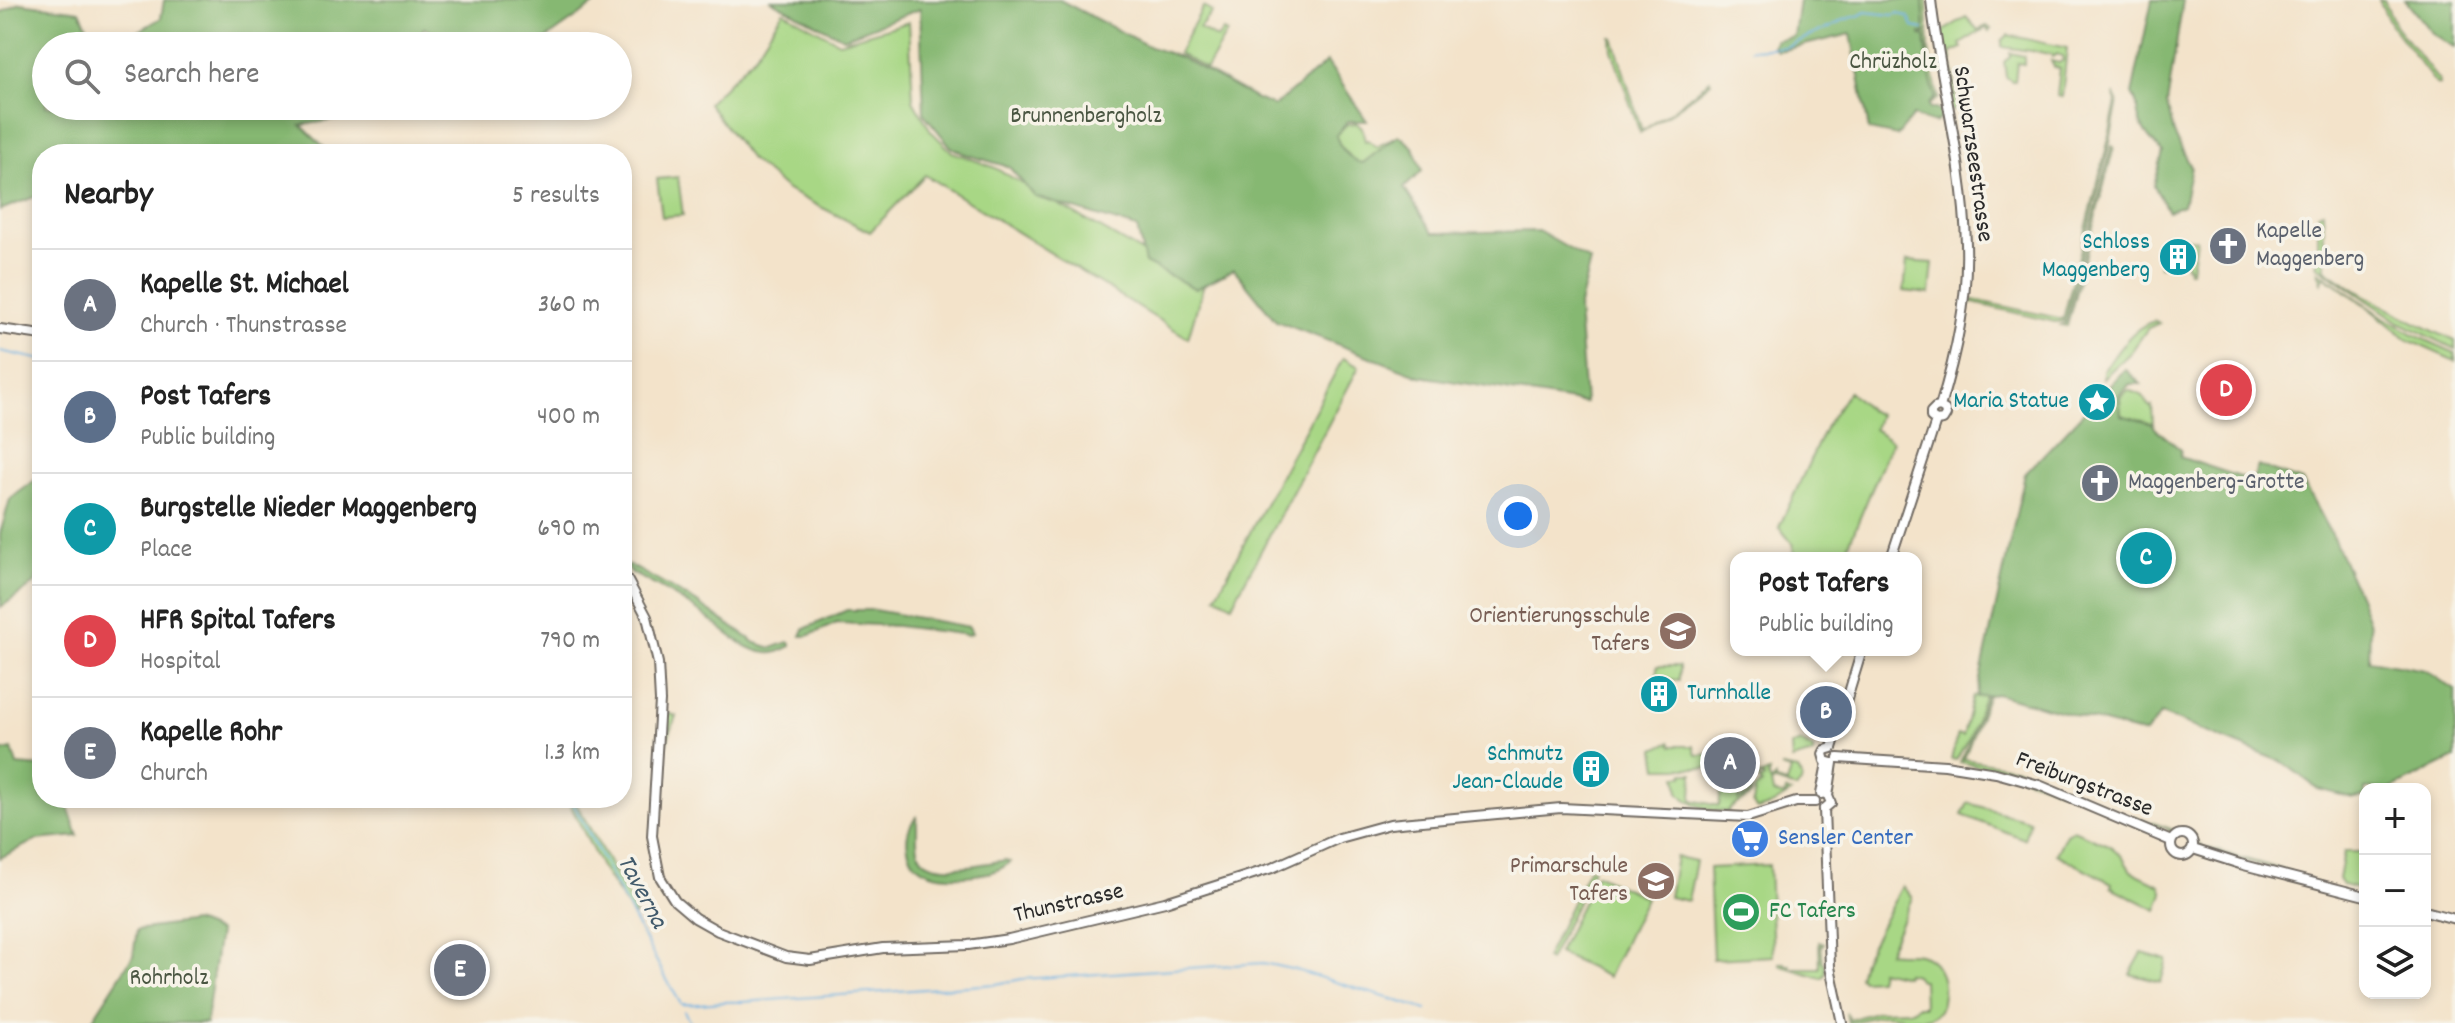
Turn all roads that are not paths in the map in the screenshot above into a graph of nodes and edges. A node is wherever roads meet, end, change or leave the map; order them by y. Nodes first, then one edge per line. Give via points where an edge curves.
1 (1931, 0) edge
2 (0, 329) edge
3 (32, 334) edge
4 (1893, 552) edge
5 (632, 589) edge
6 (1860, 656) edge
7 (1832, 748) junction
8 (1833, 761) junction
9 (1825, 795) junction
10 (1815, 802) junction
11 (1824, 809) junction
12 (2171, 841) junction
13 (2193, 849) junction
14 (2359, 894) edge
15 (2431, 913) edge
16 (2455, 919) edge
17 (1842, 1023) edge

1 - 4 main road, Schwarzseestrasse via 1961,182 1965,289 1955,353 1940,407 1931,412 1936,421
2 - 3 main road
5 - 10 main road, Thunstrasse via 647,617 658,663 652,836 662,882 681,907 704,924 794,959 1009,939 1165,902 1390,824 1561,808 1748,817
6 - 7 main road
7 - 8 main road via 1837,752
7 - 8 main road via 1823,759
8 - 9 main road
8 - 12 main road, Freiburgstrasse via 1945,765 2004,775
9 - 10 main road
9 - 11 main road via 1831,803
10 - 11 main road
11 - 17 main road via 1830,967
12 - 13 main road, Freiburgstrasse via 2186,834
12 - 13 main road, Freiburgstrasse via 2178,856
13 - 14 main road, Freiburgstrasse
15 - 16 main road

